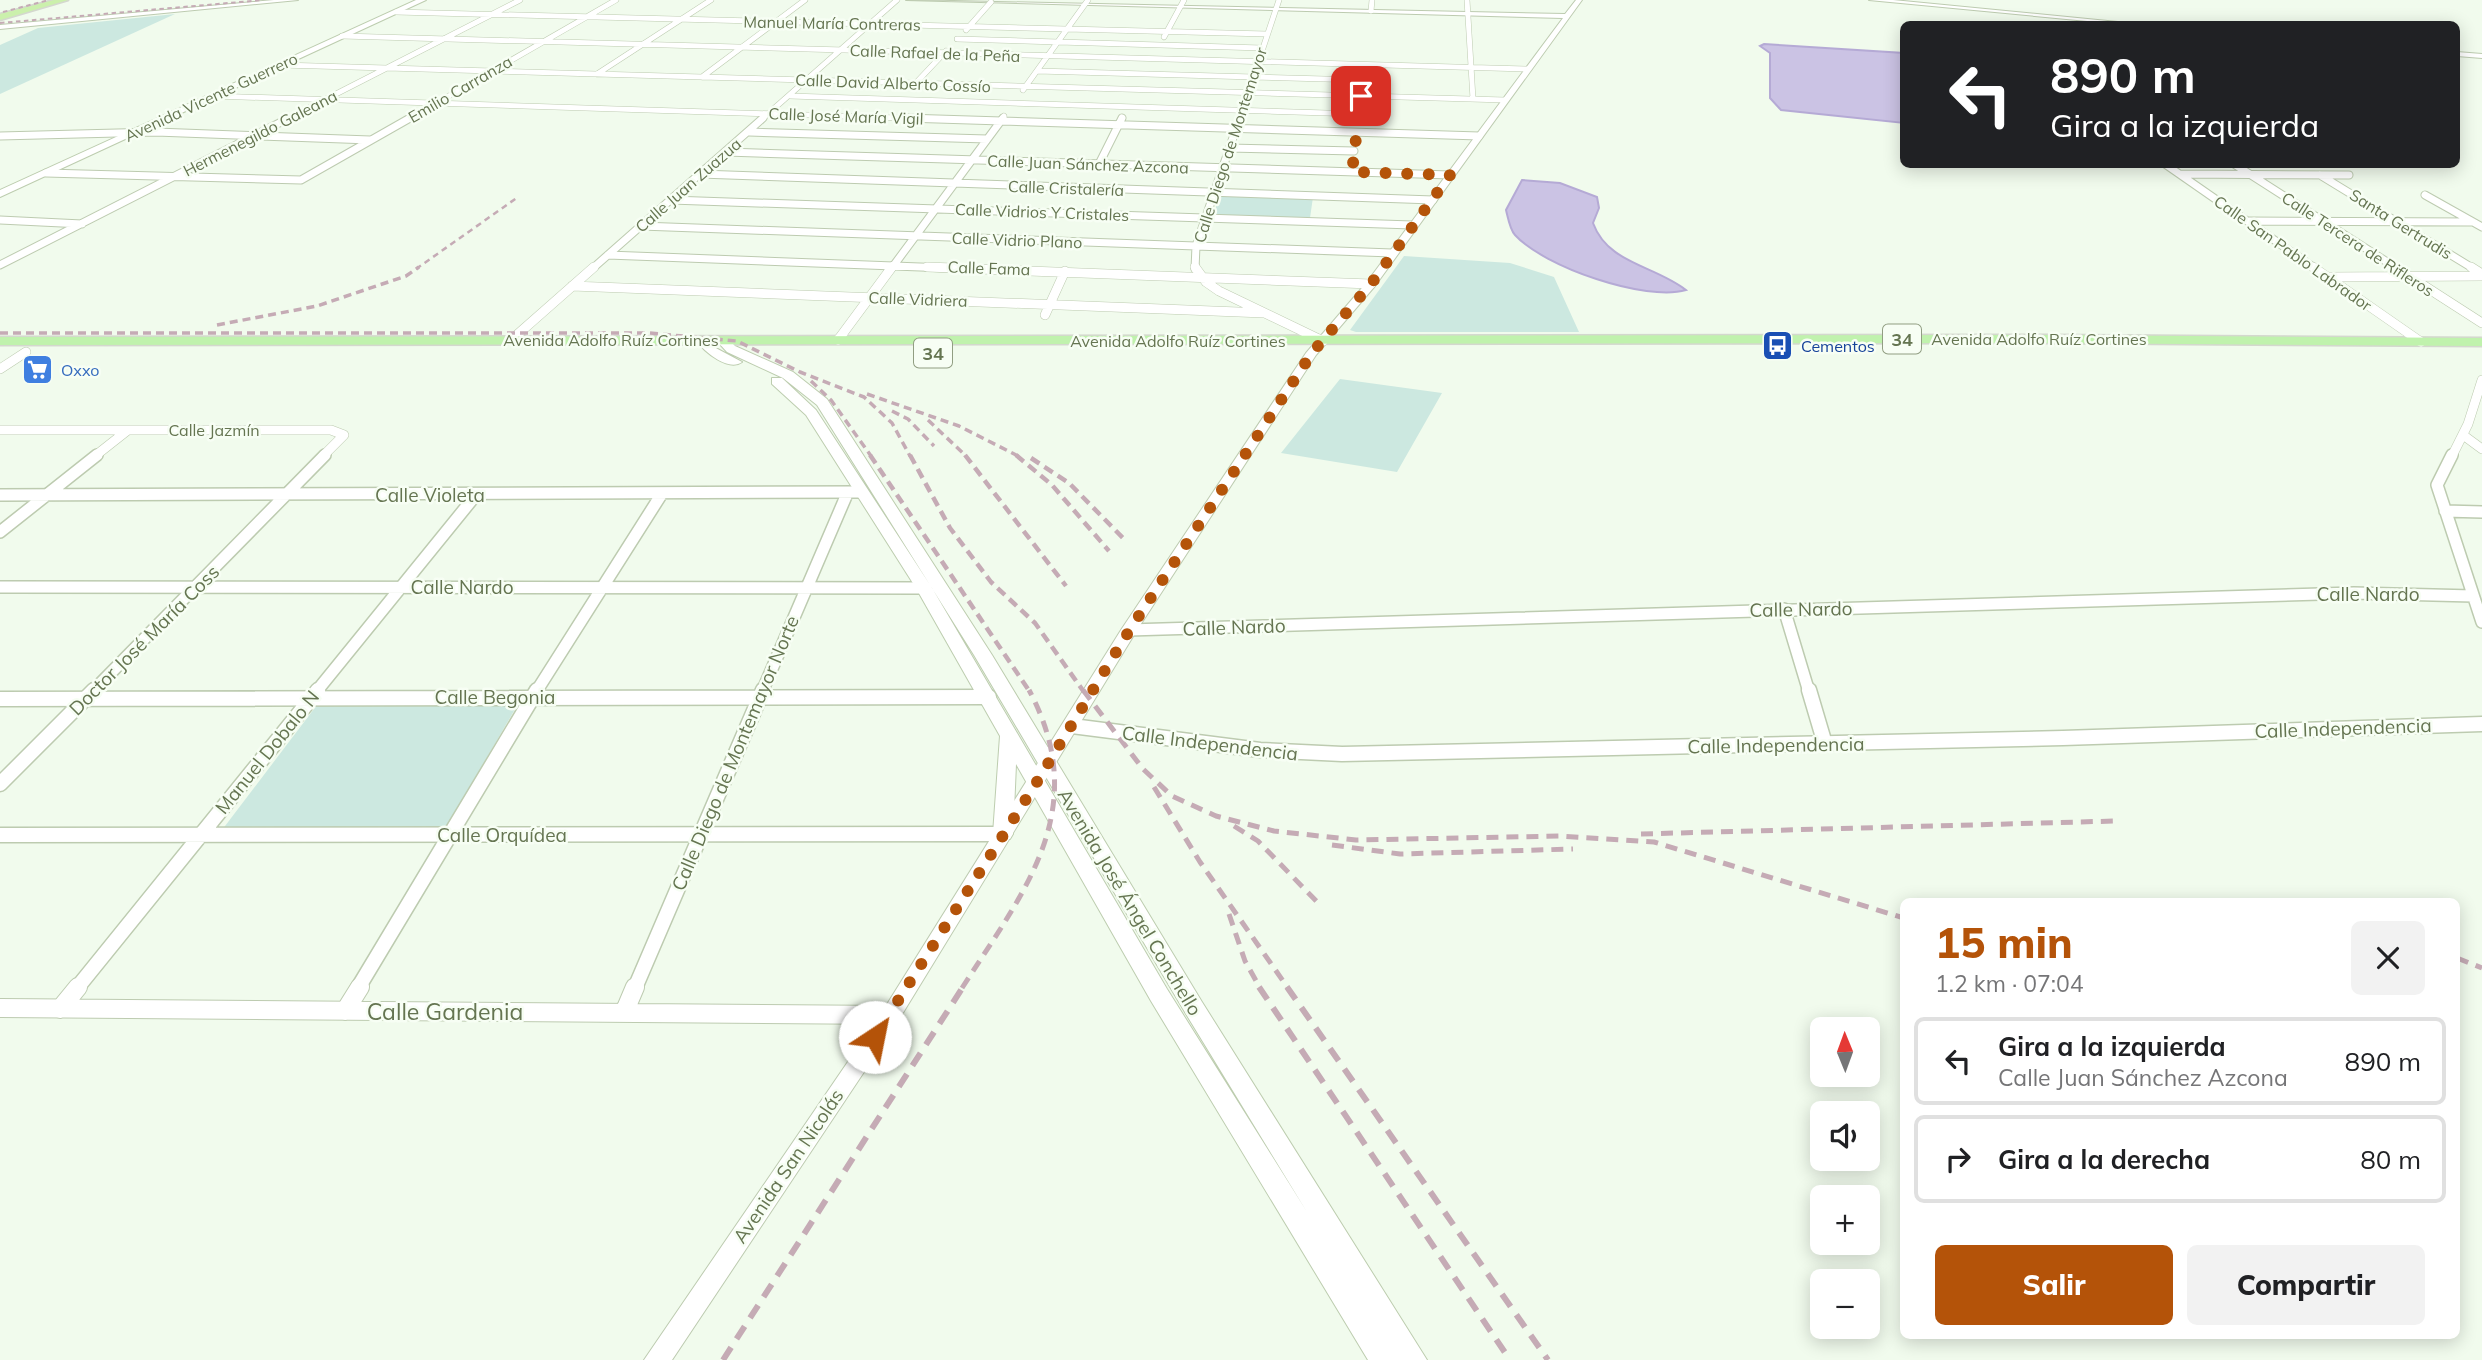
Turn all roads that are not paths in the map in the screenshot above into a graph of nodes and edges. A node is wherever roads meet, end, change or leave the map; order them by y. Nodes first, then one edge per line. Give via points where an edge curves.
1 (32, 0) edge
2 (38, 0) edge
3 (56, 0) edge
4 (64, 0) edge
5 (295, 0) edge
6 (422, 0) edge
7 (520, 0) edge
8 (616, 0) edge
9 (711, 0) edge
10 (805, 0) edge
11 (897, 0) edge
12 (909, 0) edge
13 (1279, 0) edge
14 (1372, 0) edge
15 (1468, 0) edge
16 (1579, 0) edge
17 (1872, 0) edge
18 (233, 2) edge
19 (991, 2) junction
20 (1087, 2) edge
21 (1182, 3) edge
22 (1276, 9) junction
23 (1371, 11) junction
24 (396, 12) junction
25 (493, 14) junction
26 (1468, 14) junction
27 (1568, 16) junction
28 (587, 17) junction
29 (0, 18) edge
30 (681, 19) junction
31 (2102, 21) edge
32 (775, 22) junction
33 (871, 24) junction
34 (969, 26) junction
35 (1067, 29) junction
36 (1167, 32) junction
37 (1267, 34) junction
38 (342, 36) junction
39 (443, 39) junction
40 (957, 39) junction
41 (541, 42) junction
42 (1057, 42) junction
43 (642, 45) junction
44 (1160, 45) junction
45 (742, 47) junction
46 (1262, 48) junction
47 (842, 50) junction
48 (944, 53) junction
49 (2460, 54) edge
50 (1048, 56) junction
51 (2482, 56) edge
52 (1153, 59) junction
53 (1258, 62) junction
54 (281, 65) junction
55 (1363, 65) junction
56 (388, 68) junction
57 (1471, 68) junction
58 (1528, 69) junction
59 (491, 71) junction
60 (1037, 71) junction
61 (596, 74) junction
62 (1145, 74) junction
63 (702, 77) junction
64 (1253, 77) junction
65 (808, 80) junction
66 (1362, 80) junction
67 (915, 83) junction
68 (1025, 86) junction
69 (1137, 90) junction
70 (1248, 93) junction
71 (212, 96) junction
72 (790, 96) junction
73 (1361, 96) junction
74 (1473, 99) junction
75 (326, 100) junction
76 (901, 100) junction
77 (1506, 100) junction
78 (1014, 103) junction
79 (435, 104) junction
80 (1128, 107) junction
81 (1242, 110) junction
82 (770, 114) junction
83 (1359, 114) junction
84 (884, 117) junction
85 (1000, 121) junction
86 (1119, 125) junction
87 (1236, 128) junction
88 (749, 132) junction
89 (1356, 132) junction
90 (130, 134) junction
91 (0, 136) edge
92 (255, 136) junction
93 (867, 136) junction
94 (1479, 136) junction
95 (987, 139) junction
96 (371, 140) junction
97 (1229, 148) junction
98 (1354, 151) junction
99 (726, 152) junction
100 (848, 156) junction
101 (970, 160) junction
102 (1098, 164) junction
103 (1223, 168) junction
104 (2171, 168) edge
105 (2240, 168) edge
106 (1352, 172) junction
107 (46, 173) junction
108 (700, 174) junction
109 (2179, 174) junction
110 (2250, 174) junction
111 (1450, 175) junction
112 (2320, 175) junction
113 (2349, 175) dead end
114 (174, 177) junction
115 (953, 184) junction
116 (1215, 193) junction
117 (0, 194) edge
118 (2425, 195) dead end
119 (671, 200) junction
120 (1433, 200) junction
121 (935, 209) junction
122 (1207, 218) junction
123 (0, 220) edge
124 (2248, 221) junction
125 (2322, 221) junction
126 (2397, 221) junction
127 (2473, 222) junction
128 (82, 224) junction
129 (1412, 225) junction
130 (641, 226) junction
131 (2482, 227) edge
132 (915, 236) junction
133 (1196, 246) junction
134 (1392, 253) junction
135 (608, 254) junction
136 (895, 264) junction
137 (0, 265) edge
138 (1065, 271) junction
139 (2482, 275) edge
140 (2406, 276) junction
141 (1201, 277) junction
142 (2329, 277) junction
143 (1371, 284) junction
144 (572, 286) junction
145 (870, 297) junction
146 (1050, 304) junction
147 (1264, 313) junction
148 (1045, 315) dead end
149 (2482, 323) edge
150 (838, 340) junction
151 (0, 341) edge
152 (510, 341) junction
153 (2421, 342) junction
154 (2482, 342) edge
155 (607, 346) junction
156 (719, 346) junction
157 (893, 347) junction
158 (1318, 347) junction
159 (0, 352) edge
160 (26, 352) junction
161 (2482, 354) edge
162 (0, 369) edge
163 (2482, 383) edge
164 (2468, 424) junction
165 (2482, 424) edge
166 (0, 430) edge
167 (128, 430) junction
168 (2463, 435) junction
169 (2482, 449) edge
170 (854, 493) junction
171 (0, 495) edge
172 (46, 495) junction
173 (288, 495) junction
174 (662, 495) junction
175 (475, 496) junction
176 (2445, 511) junction
177 (2480, 514) edge
178 (0, 532) edge
179 (0, 587) edge
180 (198, 587) junction
181 (401, 587) junction
182 (605, 587) junction
183 (806, 587) junction
184 (924, 588) junction
185 (2473, 596) junction
186 (1784, 609) junction
187 (2482, 622) edge
188 (1129, 631) junction
189 (312, 697) junction
190 (533, 697) junction
191 (758, 697) junction
192 (989, 697) junction
193 (0, 698) edge
194 (86, 699) junction
195 (2482, 724) edge
196 (1072, 726) junction
197 (1007, 732) junction
198 (1825, 744) junction
199 (1048, 765) junction
200 (0, 784) edge
201 (1035, 785) junction
202 (1003, 834) junction
203 (0, 835) edge
204 (200, 835) junction
205 (451, 835) junction
206 (700, 835) junction
207 (0, 1008) edge
208 (60, 1009) junction
209 (345, 1011) junction
210 (624, 1013) junction
211 (891, 1015) junction
212 (657, 1360) edge
213 (1384, 1360) edge
214 (1413, 1360) edge

1 - 29 highway
2 - 29 highway
3 - 29 highway
4 - 29 highway
5 - 18 street
6 - 24 main road, Avenida Vicente Guerrero
7 - 25 street, Hermenegildo Galeana
8 - 28 street, Emilio Carranza
9 - 30 street
10 - 32 street
11 - 33 street, Calle Juan Zuazua
12 - 19 street
13 - 22 street, Calle Diego de Montemayor
14 - 23 street
15 - 26 street
16 - 27 street, Avenida San Nicolás
17 - 31 street
18 - 29 street
18 - 29 street via 62,22
19 - 20 street
19 - 34 street
20 - 21 street
20 - 35 street
21 - 22 street
21 - 36 street
22 - 23 street
22 - 37 street, Calle Diego de Montemayor
23 - 26 street
24 - 25 street, Manuel María Contreras
24 - 38 main road, Avenida Vicente Guerrero
25 - 28 street, Manuel María Contreras
25 - 39 street, Hermenegildo Galeana
26 - 27 street
26 - 57 street
27 - 58 street, Avenida San Nicolás
28 - 30 street, Manuel María Contreras
28 - 41 street, Emilio Carranza
30 - 32 street, Manuel María Contreras
30 - 43 street
32 - 33 street, Manuel María Contreras
32 - 45 street
33 - 34 street, Manuel María Contreras
33 - 47 street, Calle Juan Zuazua
34 - 35 street, Manuel María Contreras
34 - 40 street
35 - 36 street, Manuel María Contreras
35 - 42 street
36 - 37 street, Manuel María Contreras
36 - 44 street
37 - 46 street, Calle Diego de Montemayor
38 - 39 street, Calle Rafael de la Peña
38 - 54 main road, Avenida Vicente Guerrero
39 - 41 street, Calle Rafael de la Peña
39 - 56 street, Hermenegildo Galeana
40 - 42 street
40 - 48 street
41 - 43 street, Calle Rafael de la Peña
41 - 59 street, Emilio Carranza
42 - 44 street
42 - 50 street
43 - 45 street, Calle Rafael de la Peña
43 - 61 street
44 - 46 street
44 - 52 street
45 - 47 street, Calle Rafael de la Peña
45 - 63 street
46 - 53 street, Calle Diego de Montemayor
47 - 48 street, Calle Rafael de la Peña
47 - 65 street, Calle Juan Zuazua
48 - 50 street, Calle Rafael de la Peña
48 - 67 street
49 - 51 street
50 - 52 street, Calle Rafael de la Peña
50 - 60 street
52 - 53 street, Calle Rafael de la Peña
52 - 62 street
53 - 55 street, Calle Rafael de la Peña
53 - 64 street, Calle Diego de Montemayor
54 - 56 street, Calle David Alberto Cossío
54 - 71 main road, Avenida Vicente Guerrero
55 - 57 street, Calle Rafael de la Peña
55 - 66 street
56 - 59 street, Calle David Alberto Cossío
56 - 75 street, Hermenegildo Galeana
57 - 58 street, Calle Rafael de la Peña
57 - 74 street
58 - 77 street, Avenida San Nicolás
59 - 61 street, Calle David Alberto Cossío
59 - 79 street, Emilio Carranza
60 - 62 street
60 - 68 street
61 - 63 street, Calle David Alberto Cossío
62 - 64 street
62 - 69 street
63 - 65 street, Calle David Alberto Cossío
64 - 66 street
64 - 70 street, Calle Diego de Montemayor
65 - 67 street, Calle David Alberto Cossío
65 - 72 street, Calle Juan Zuazua
66 - 73 street
67 - 68 street, Calle David Alberto Cossío
67 - 76 street
68 - 69 street, Calle David Alberto Cossío
68 - 78 street
69 - 70 street, Calle David Alberto Cossío
69 - 80 street
70 - 73 street, Calle David Alberto Cossío
70 - 81 street, Calle Diego de Montemayor
71 - 75 street, Calle José María Vigil
71 - 90 main road, Avenida Vicente Guerrero
72 - 76 street, Calle José María Vigil
72 - 82 street, Calle Juan Zuazua
73 - 74 street, Calle David Alberto Cossío
73 - 83 street
74 - 77 street, Calle David Alberto Cossío
75 - 79 street, Calle José María Vigil
75 - 92 street, Hermenegildo Galeana
76 - 78 street, Calle José María Vigil
76 - 84 street
77 - 94 street, Avenida San Nicolás
78 - 80 street, Calle José María Vigil
78 - 85 street
79 - 82 street, Calle José María Vigil
79 - 96 street, Emilio Carranza
80 - 81 street, Calle José María Vigil
80 - 86 street
81 - 83 street, Calle José María Vigil
81 - 87 street, Calle Diego de Montemayor
82 - 84 street, Calle José María Vigil
82 - 88 street, Calle Juan Zuazua
83 - 89 street
84 - 85 street, Calle José María Vigil
84 - 93 street
85 - 86 street, Calle José María Vigil
85 - 95 street
86 - 87 street, Calle José María Vigil
86 - 102 street
87 - 89 street, Calle José María Vigil
87 - 97 street, Calle Diego de Montemayor
88 - 93 street
88 - 99 street, Calle Juan Zuazua
89 - 94 street, Calle José María Vigil
89 - 98 street
90 - 91 street
90 - 92 street
90 - 107 main road, Avenida Vicente Guerrero
92 - 96 street
92 - 114 street, Hermenegildo Galeana
93 - 95 street
93 - 100 street
94 - 111 street, Avenida San Nicolás
95 - 101 street
96 - 114 street, Emilio Carranza via 293,181
97 - 98 street
97 - 103 street, Calle Diego de Montemayor
98 - 106 street
99 - 100 street, Calle Juan Sánchez Azcona
99 - 108 street, Calle Juan Zuazua
100 - 101 street, Calle Juan Sánchez Azcona
101 - 102 street, Calle Juan Sánchez Azcona
101 - 115 street
102 - 103 street, Calle Juan Sánchez Azcona
103 - 106 street, Calle Juan Sánchez Azcona
103 - 116 street, Calle Diego de Montemayor
104 - 109 street, Calle San Pablo Labrador
105 - 110 street, Calle Tercera de Rifleros
106 - 111 street, Calle Juan Sánchez Azcona
107 - 114 street
107 - 117 main road, Avenida Vicente Guerrero
108 - 115 street, Calle Cristalería
108 - 119 street, Calle Juan Zuazua
109 - 110 street
109 - 124 street, Calle San Pablo Labrador
110 - 112 street
110 - 125 street, Calle Tercera de Rifleros
111 - 120 street, Avenida San Nicolás
112 - 113 street
112 - 126 street, Santa Gertrudis
114 - 128 street, Hermenegildo Galeana
115 - 116 street, Calle Cristalería
115 - 121 street
116 - 120 street, Calle Cristalería
116 - 122 street, Calle Diego de Montemayor
118 - 127 street
119 - 121 street, Calle Vidrios Y Cristales
119 - 130 street, Calle Juan Zuazua
120 - 129 street, Avenida San Nicolás
121 - 122 street, Calle Vidrios Y Cristales
121 - 132 street
122 - 129 street, Calle Vidrios Y Cristales
122 - 133 street, Calle Diego de Montemayor
123 - 128 street
124 - 125 street
124 - 142 street, Calle San Pablo Labrador
125 - 126 street
125 - 140 street, Calle Tercera de Rifleros
126 - 127 street
126 - 139 street, Santa Gertrudis
127 - 131 street
128 - 137 street, Hermenegildo Galeana
129 - 134 street, Avenida San Nicolás
130 - 132 street, Calle Vidrio Plano
130 - 135 street, Calle Juan Zuazua
132 - 133 street, Calle Vidrio Plano
132 - 136 street
133 - 134 street, Calle Vidrio Plano
133 - 141 street, Calle Diego de Montemayor via 1194,264
134 - 143 street, Avenida San Nicolás
135 - 136 street, Calle Fama
135 - 144 street, Calle Juan Zuazua
136 - 138 street, Calle Fama
136 - 145 street
138 - 141 street, Calle Fama
138 - 146 street
139 - 140 street
140 - 142 street
140 - 149 street, Calle Tercera de Rifleros
141 - 143 street, Calle Fama
141 - 147 street
142 - 153 street, Calle San Pablo Labrador
143 - 158 street, Avenida San Nicolás
144 - 145 street, Calle Vidriera
144 - 152 street, Calle Juan Zuazua
145 - 146 street, Calle Vidriera
145 - 150 street
146 - 147 street, Calle Vidriera
146 - 148 street
147 - 158 street
150 - 156 main road, Avenida Adolfo Ruíz Cortines / 34
150 - 157 main road, Avenida Adolfo Ruíz Cortines / 34
151 - 152 main road, Avenida Adolfo Ruíz Cortines / 34
152 - 155 main road, Avenida Adolfo Ruíz Cortines / 34
153 - 154 main road, Avenida Adolfo Ruíz Cortines / 34
153 - 158 main road, Avenida Adolfo Ruíz Cortines / 34 via 1861,339
155 - 156 main road, Avenida Adolfo Ruíz Cortines / 34
155 - 160 main road, Avenida Adolfo Ruíz Cortines / 34
156 - 157 main road, Avenida Adolfo Ruíz Cortines / 34
156 - 170 main road, Avenida José Ángel Conchello via 796,396 811,413
156 - 199 main road, Avenida José Ángel Conchello via 788,375 822,402
157 - 158 main road, Avenida Adolfo Ruíz Cortines / 34
158 - 161 main road, Avenida Adolfo Ruíz Cortines / 34
158 - 188 street, Avenida San Nicolás
159 - 160 main road, Avenida Adolfo Ruíz Cortines / 34
160 - 162 street
163 - 164 street
164 - 165 street
164 - 168 street
166 - 167 street, Calle Jazmín
167 - 172 street
167 - 173 street, Calle Jazmín via 343,433
168 - 169 street
168 - 176 street via 2437,485
170 - 174 street, Calle Violeta
170 - 183 street, Calle Diego de Montemayor Norte
170 - 184 main road, Avenida José Ángel Conchello
171 - 172 street, Calle Violeta
172 - 173 street, Calle Violeta
172 - 178 street
173 - 175 street, Calle Violeta
173 - 180 street, Doctor José María Coss
174 - 175 street, Calle Violeta
174 - 182 street
175 - 181 street, Manuel Dobalo N
176 - 177 street
176 - 185 street
179 - 180 street, Calle Nardo
180 - 181 street, Calle Nardo
180 - 194 street, Doctor José María Coss
181 - 182 street, Calle Nardo
181 - 189 street, Manuel Dobalo N
182 - 183 street, Calle Nardo
182 - 190 street
183 - 184 street, Calle Nardo
183 - 191 street, Calle Diego de Montemayor Norte
184 - 192 main road, Avenida José Ángel Conchello
185 - 186 street, Calle Nardo via 2354,593
185 - 187 street
186 - 188 street, Calle Nardo
186 - 198 street
188 - 196 street, Avenida San Nicolás
189 - 190 street, Calle Begonia
189 - 194 street, Calle Begonia
189 - 204 street, Manuel Dobalo N
190 - 191 street, Calle Begonia
190 - 205 street
191 - 192 street, Calle Begonia
191 - 206 street, Calle Diego de Montemayor Norte
192 - 197 main road, Avenida José Ángel Conchello
193 - 194 street, Calle Begonia
194 - 200 street, Doctor José María Coss
195 - 198 street, Calle Independencia
196 - 198 street, Calle Independencia via 1301,754
196 - 199 street, Avenida San Nicolás
197 - 201 main road, Avenida José Ángel Conchello
197 - 202 main road
199 - 201 street, Avenida San Nicolás
199 - 214 main road, Avenida José Ángel Conchello
201 - 202 street, Avenida San Nicolás
201 - 213 main road, Avenida José Ángel Conchello
202 - 206 street, Calle Orquídea
202 - 211 street, Avenida San Nicolás
203 - 204 street, Calle Orquídea
204 - 205 street, Calle Orquídea
204 - 208 street, Manuel Dobalo N
205 - 206 street, Calle Orquídea
205 - 209 street
206 - 210 street, Calle Diego de Montemayor Norte
207 - 208 street, Calle Gardenia
208 - 209 street, Calle Gardenia
209 - 210 street, Calle Gardenia
210 - 211 street, Calle Gardenia
211 - 212 street, Avenida San Nicolás

